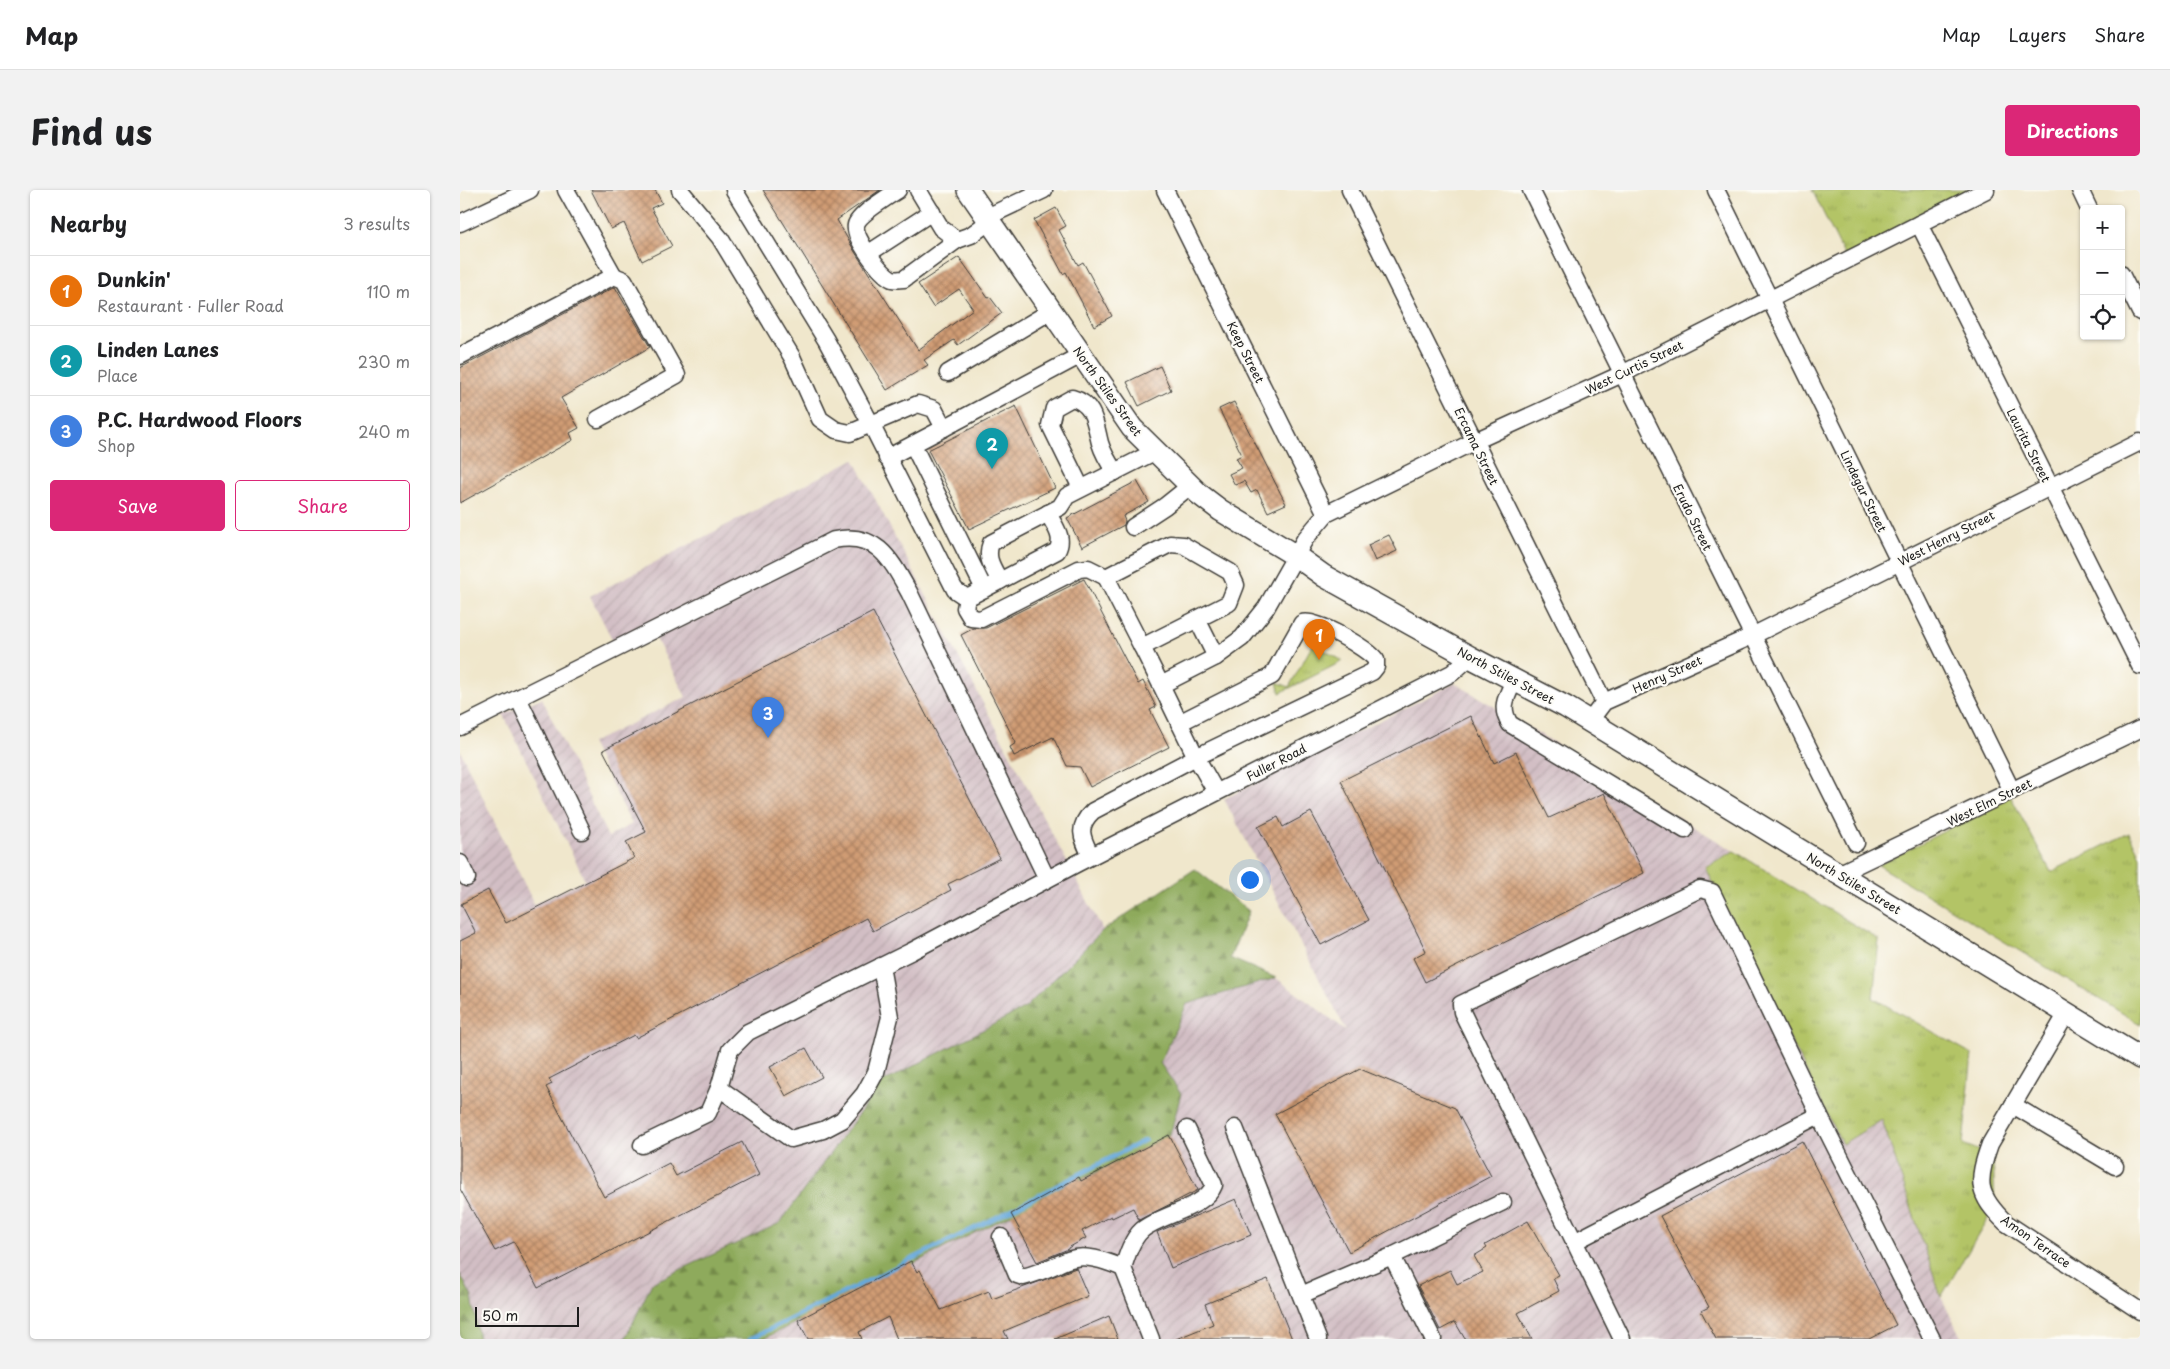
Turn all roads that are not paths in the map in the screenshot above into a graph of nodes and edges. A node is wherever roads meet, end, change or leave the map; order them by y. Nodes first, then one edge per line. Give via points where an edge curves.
1 (530, 190) edge
2 (566, 190) edge
3 (680, 190) edge
4 (734, 190) edge
5 (898, 190) edge
6 (918, 190) edge
7 (968, 190) edge
8 (1044, 190) edge
9 (1165, 190) edge
10 (1350, 190) edge
11 (1531, 190) edge
12 (1716, 190) edge
13 (1986, 190) edge
14 (2080, 190) edge
15 (2087, 205) edge
16 (932, 212) junction
17 (988, 219) junction
18 (460, 223) edge
19 (1919, 224) junction
20 (957, 240) junction
21 (868, 253) junction
22 (614, 276) junction
23 (2125, 282) edge
24 (1770, 299) junction
25 (1051, 311) junction
26 (2140, 312) edge
27 (1082, 355) junction
28 (460, 356) edge
29 (948, 374) dead end
30 (1622, 374) junction
31 (598, 419) dead end
32 (872, 424) junction
33 (944, 428) junction
34 (1475, 441) junction
35 (2140, 442) edge
36 (913, 445) junction
37 (1154, 452) junction
38 (888, 458) junction
39 (1114, 472) junction
40 (1190, 486) junction
41 (2050, 486) junction
42 (1081, 488) junction
43 (1048, 514) junction
44 (1326, 514) junction
45 (1133, 527) dead end
46 (1296, 556) junction
47 (1899, 562) junction
48 (1106, 577) junction
49 (1000, 581) junction
50 (984, 589) junction
51 (967, 598) junction
52 (1197, 619) junction
53 (1752, 636) junction
54 (1142, 647) junction
55 (1216, 657) junction
56 (1470, 657) junction
57 (2140, 666) edge
58 (1515, 679) junction
59 (1161, 685) junction
60 (518, 698) junction
61 (1604, 702) junction
62 (1589, 722) junction
63 (1179, 723) junction
64 (460, 727) edge
65 (2140, 729) edge
66 (1196, 757) junction
67 (2012, 791) junction
68 (1216, 792) junction
69 (1685, 830) dead end
70 (582, 831) dead end
71 (1856, 843) dead end
72 (1084, 860) junction
73 (1838, 874) junction
74 (1047, 879) junction
75 (881, 966) junction
76 (2067, 1013) junction
77 (2140, 1058) edge
78 (719, 1088) junction
79 (2013, 1104) junction
80 (1820, 1115) junction
81 (1235, 1128) dead end
82 (1187, 1129) dead end
83 (642, 1144) dead end
84 (2115, 1166) dead end
85 (1503, 1202) dead end
86 (1001, 1237) dead end
87 (1574, 1242) junction
88 (1392, 1256) junction
89 (1123, 1268) junction
90 (1301, 1295) junction
91 (2140, 1311) edge
92 (1150, 1339) edge
93 (1318, 1339) edge
94 (1433, 1339) edge
95 (1622, 1339) edge
96 (1932, 1339) edge

1 - 18 street
2 - 22 street
3 - 32 street via 720,238 792,357 820,419 836,430 850,433
4 - 32 street via 798,293
5 - 21 street via 876,204 855,226
6 - 16 street
7 - 17 main road, North Stiles Street
8 - 17 street
9 - 44 street, Keep Street
10 - 34 street, Ercama Street
11 - 30 street, Erudo Street
12 - 24 street, Lindegar Street
13 - 19 street, West Curtis Street
14 - 15 street
16 - 20 street via 942,228
16 - 21 street
17 - 20 street via 971,235
17 - 25 main road, North Stiles Street
19 - 24 street, West Curtis Street
19 - 41 street, Laurita Street
20 - 21 street via 904,279 894,280 880,271
22 - 28 street
22 - 31 street via 624,280 676,375
23 - 26 street
24 - 30 street, West Curtis Street
24 - 47 street, Lindegar Street
25 - 27 main road, North Stiles Street
25 - 29 street
27 - 33 street
27 - 37 main road, North Stiles Street via 1132,428
30 - 34 street, West Curtis Street
30 - 53 street, Erudo Street
32 - 33 street via 918,404 934,409
32 - 38 street
33 - 36 street
34 - 44 street, West Curtis Street
34 - 61 street, Ercama Street
35 - 41 street, West Henry Street
36 - 38 street
36 - 50 street
37 - 39 street
37 - 40 main road, North Stiles Street
38 - 51 street via 955,590
39 - 42 street
39 - 42 street via 1100,442 1091,411 1081,400 1072,398 1054,408 1050,425
40 - 45 street
40 - 46 main road, North Stiles Street via 1220,510
41 - 47 street, West Henry Street
41 - 57 street, Laurita Street
42 - 43 street
43 - 49 street via 1060,536 1061,544 1057,551
43 - 49 street via 990,543 989,560
44 - 46 street, West Curtis Street via 1305,538
46 - 55 street, West Curtis Street via 1254,625
46 - 56 main road, North Stiles Street via 1324,576
47 - 53 street, West Henry Street
47 - 67 street, Lindegar Street
48 - 51 street via 1088,568 1079,569 981,619 971,618 965,608
48 - 52 street via 1170,544 1184,546 1230,572 1236,585 1229,602
48 - 54 street
49 - 50 street
50 - 51 street
52 - 54 street
52 - 55 street
53 - 61 street, Henry Street
53 - 71 street, Erudo Street
54 - 59 street
55 - 59 street, West Curtis Street
56 - 58 main road, North Stiles Street
56 - 68 street, Fuller Road via 1452,673
58 - 62 main road, North Stiles Street
58 - 69 street via 1504,702 1504,715 1510,724
59 - 63 street
60 - 64 street
60 - 70 street
60 - 74 street via 834,540 851,536 874,544 892,562
61 - 62 street, Henry Street
62 - 73 main road, North Stiles Street
63 - 66 street
63 - 66 street via 1272,676 1306,621 1317,623 1367,650 1376,660 1372,672
65 - 67 street, West Elm Street
66 - 68 street
66 - 72 street via 1093,811 1081,826
67 - 73 street, West Elm Street
68 - 72 street, Fuller Road
72 - 74 street, Fuller Road
73 - 76 main road, North Stiles Street
74 - 75 street, Fuller Road
75 - 78 street, Fuller Road via 748,1032 730,1050
75 - 78 street via 890,1017 876,1072 864,1094 842,1120 823,1130 791,1139
76 - 77 main road, North Stiles Street
76 - 79 street, Amon Terrace
78 - 83 street, Fuller Road via 708,1113
79 - 84 street
79 - 91 street, Amon Terrace via 1990,1144 1982,1166 1981,1190 1989,1206 2006,1223
80 - 87 street
80 - 87 street via 1712,892 1700,890 1461,1004 1462,1012
80 - 96 street
81 - 90 street
82 - 89 street via 1214,1186 1204,1198 1144,1228 1132,1244
85 - 88 street
86 - 89 street via 1017,1275 1022,1277 1080,1256 1099,1258
87 - 95 street
88 - 90 street
88 - 94 street
89 - 92 street
90 - 93 street

